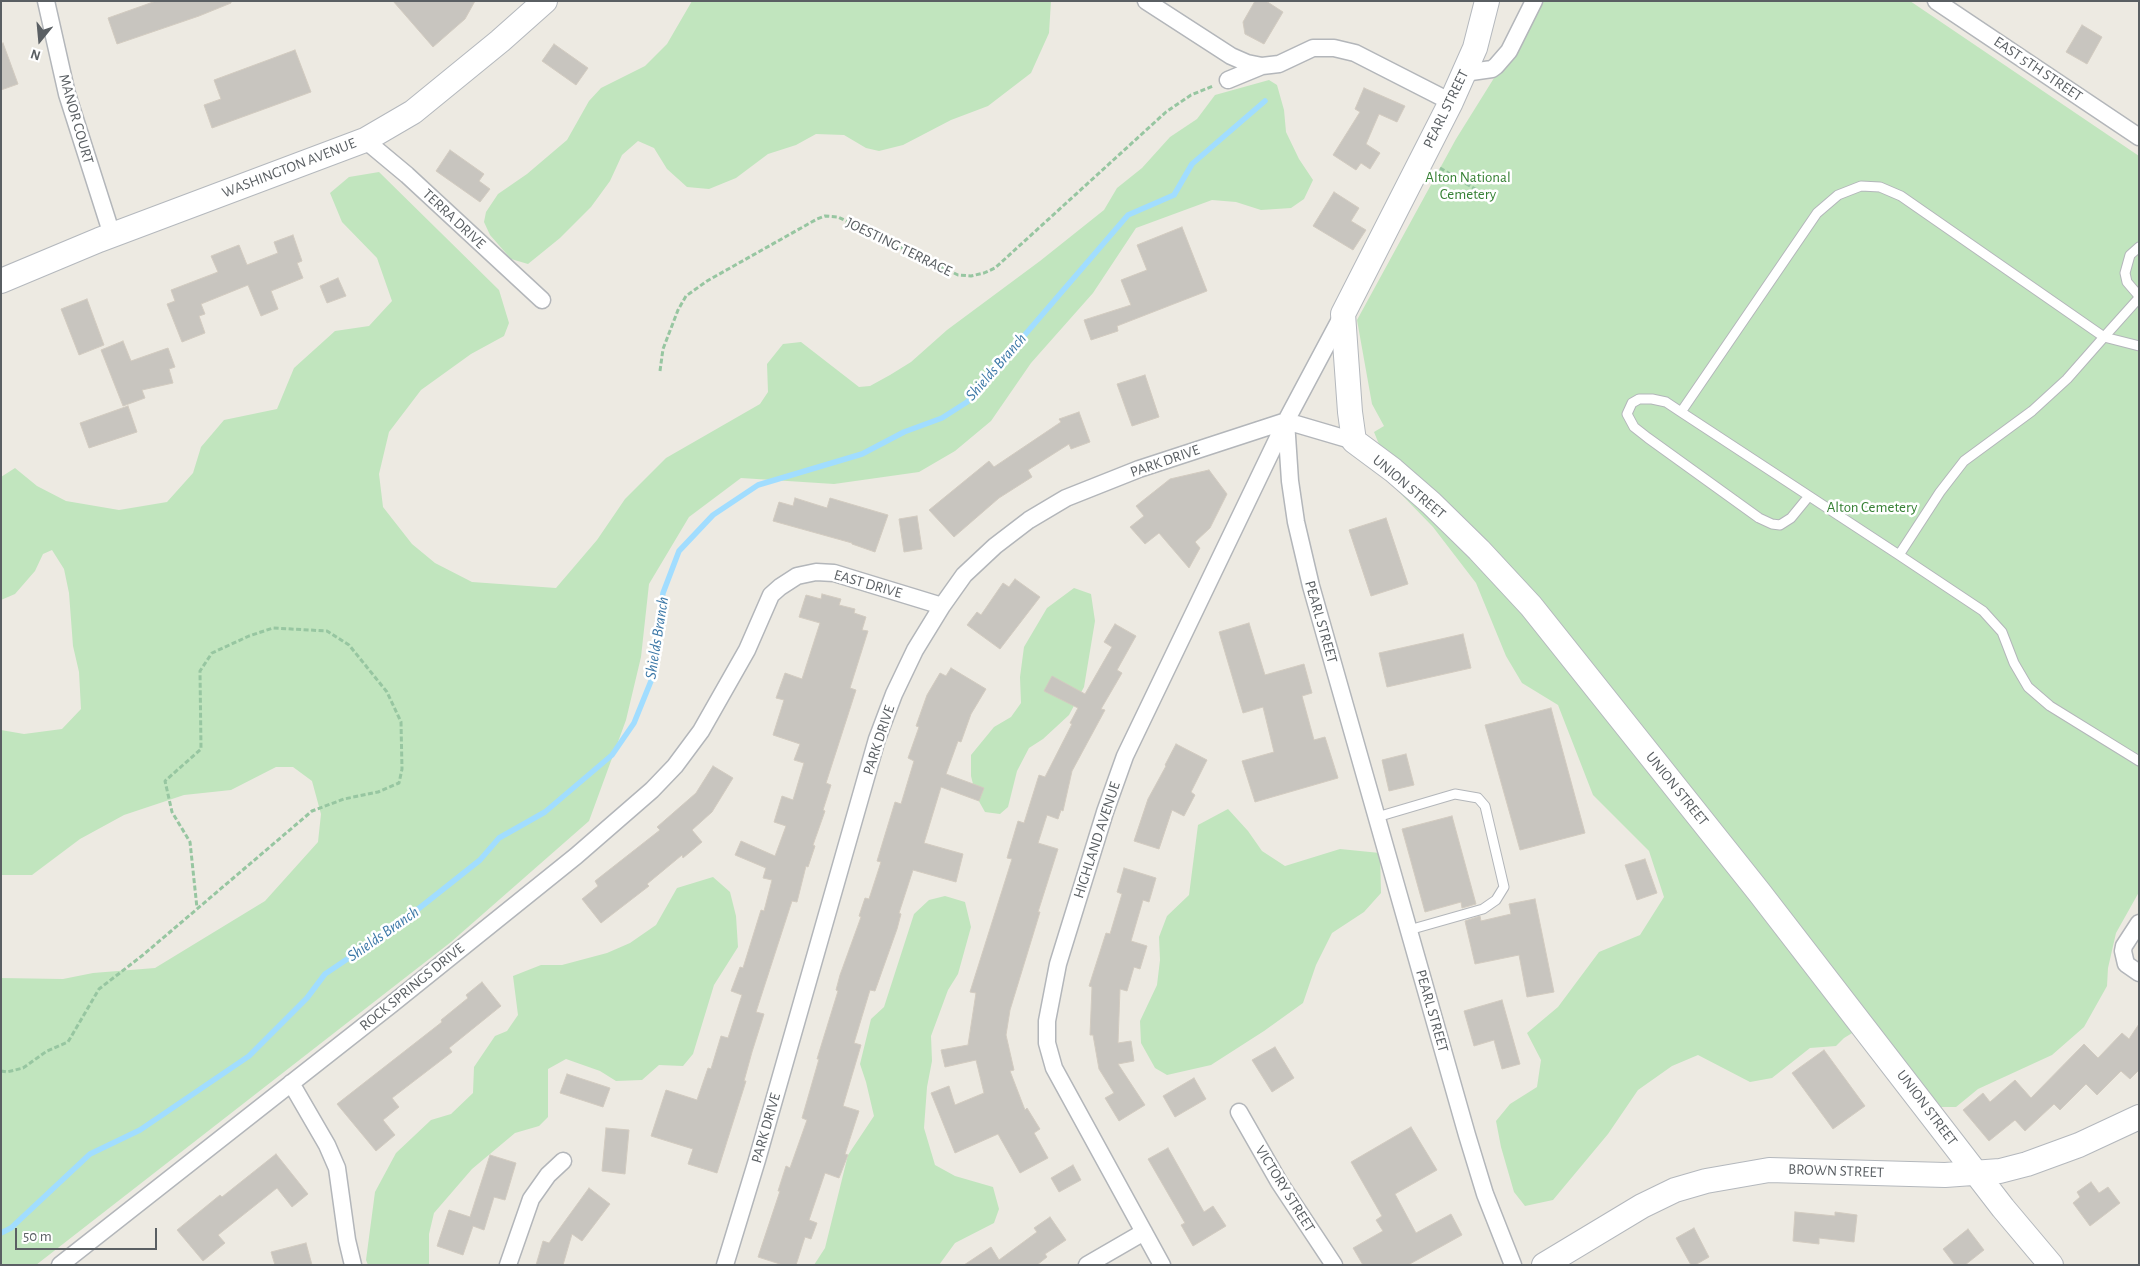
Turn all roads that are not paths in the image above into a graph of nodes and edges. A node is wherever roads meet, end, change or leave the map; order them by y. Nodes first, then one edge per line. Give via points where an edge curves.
1 (46, 1) edge
2 (545, 1) edge
3 (1146, 1) edge
4 (1487, 1) edge
5 (1534, 1) edge
6 (1936, 1) edge
7 (1262, 66) junction
8 (1464, 73) junction
9 (1228, 80) road end
10 (1451, 102) junction
11 (2139, 137) edge
12 (365, 140) junction
13 (112, 235) junction
14 (2139, 247) edge
15 (1, 281) edge
16 (2139, 297) edge
17 (542, 300) dead end
18 (1343, 314) junction
19 (2104, 337) junction
20 (2139, 346) edge
21 (1681, 412) junction
22 (1286, 421) junction
23 (1354, 441) junction
24 (1809, 496) junction
25 (1899, 555) junction
26 (942, 606) junction
27 (732, 679) joint
28 (2139, 761) edge
29 (1377, 818) junction
30 (2139, 923) edge
31 (1409, 930) junction
32 (2139, 973) edge
33 (291, 1084) junction
34 (1239, 1112) dead end
35 (2139, 1117) edge
36 (563, 1161) dead end
37 (1977, 1174) junction
38 (1144, 1232) junction
39 (60, 1265) edge
40 (352, 1265) edge
41 (508, 1265) edge
42 (725, 1265) edge
43 (1087, 1265) edge
44 (1162, 1265) edge
45 (1334, 1265) edge
46 (1513, 1265) edge
47 (1544, 1265) edge
48 (2051, 1265) edge

1 - 13 street, MANOR COURT via 67,94
2 - 12 street, WASHINGTON AVENUE via 413,112
3 - 7 street via 1231,56
4 - 8 street, PEARL STREET via 1475,48
5 - 8 street via 1509,51 1496,66
6 - 11 street, EAST 5TH STREET
7 - 9 street
7 - 10 street via 1278,64 1313,48 1334,48 1355,53
8 - 10 street, PEARL STREET
10 - 18 street, PEARL STREET
12 - 13 street, WASHINGTON AVENUE
12 - 17 street, TERRA DRIVE via 407,174
13 - 15 street, WASHINGTON AVENUE
14 - 16 lane via 2130,255 2125,273 2127,282
16 - 19 lane
18 - 22 street, PEARL STREET
18 - 23 street
19 - 20 lane
19 - 21 lane via 1901,196 1880,187 1861,186 1838,195 1817,213
19 - 25 lane via 2067,379 2032,411 1964,461
21 - 24 lane
21 - 24 lane via 1666,402 1646,399 1632,403 1627,414 1634,427 1648,438 1772,524 1780,525 1791,518
22 - 23 street
22 - 26 street, PARK DRIVE via 1139,469 1066,498 995,546 964,575
22 - 29 street, PEARL STREET via 1296,522
22 - 38 street, HIGHLAND AVENUE via 1126,756 1105,812 1052,990 1047,1043 1054,1068
23 - 37 street, UNION STREET via 1431,503 1531,606 1759,892
24 - 25 lane
25 - 28 lane via 1983,611 2002,632 2028,687 2050,706
26 - 27 street, EAST DRIVE via 834,573 797,576 771,596
26 - 42 street, PARK DRIVE via 915,650 877,739
27 - 33 street, ROCK SPRINGS DRIVE via 701,730 675,766 652,790 568,862
29 - 31 street, PEARL STREET
29 - 31 lane via 1455,794 1478,798 1485,806 1504,887 1496,900 1483,909
30 - 32 street via 2123,951 2126,964
31 - 46 street, PEARL STREET via 1485,1194
33 - 39 street, ROCK SPRINGS DRIVE
33 - 40 street via 327,1145 336,1168
34 - 45 street, VICTORY STREET via 1279,1182
35 - 37 street, BROWN STREET via 2079,1145 2027,1164
36 - 41 street via 531,1199
37 - 47 street, BROWN STREET via 1795,1169 1746,1173 1706,1181 1675,1190 1642,1206
37 - 48 street, UNION STREET
38 - 43 street
38 - 44 street, HIGHLAND AVENUE

